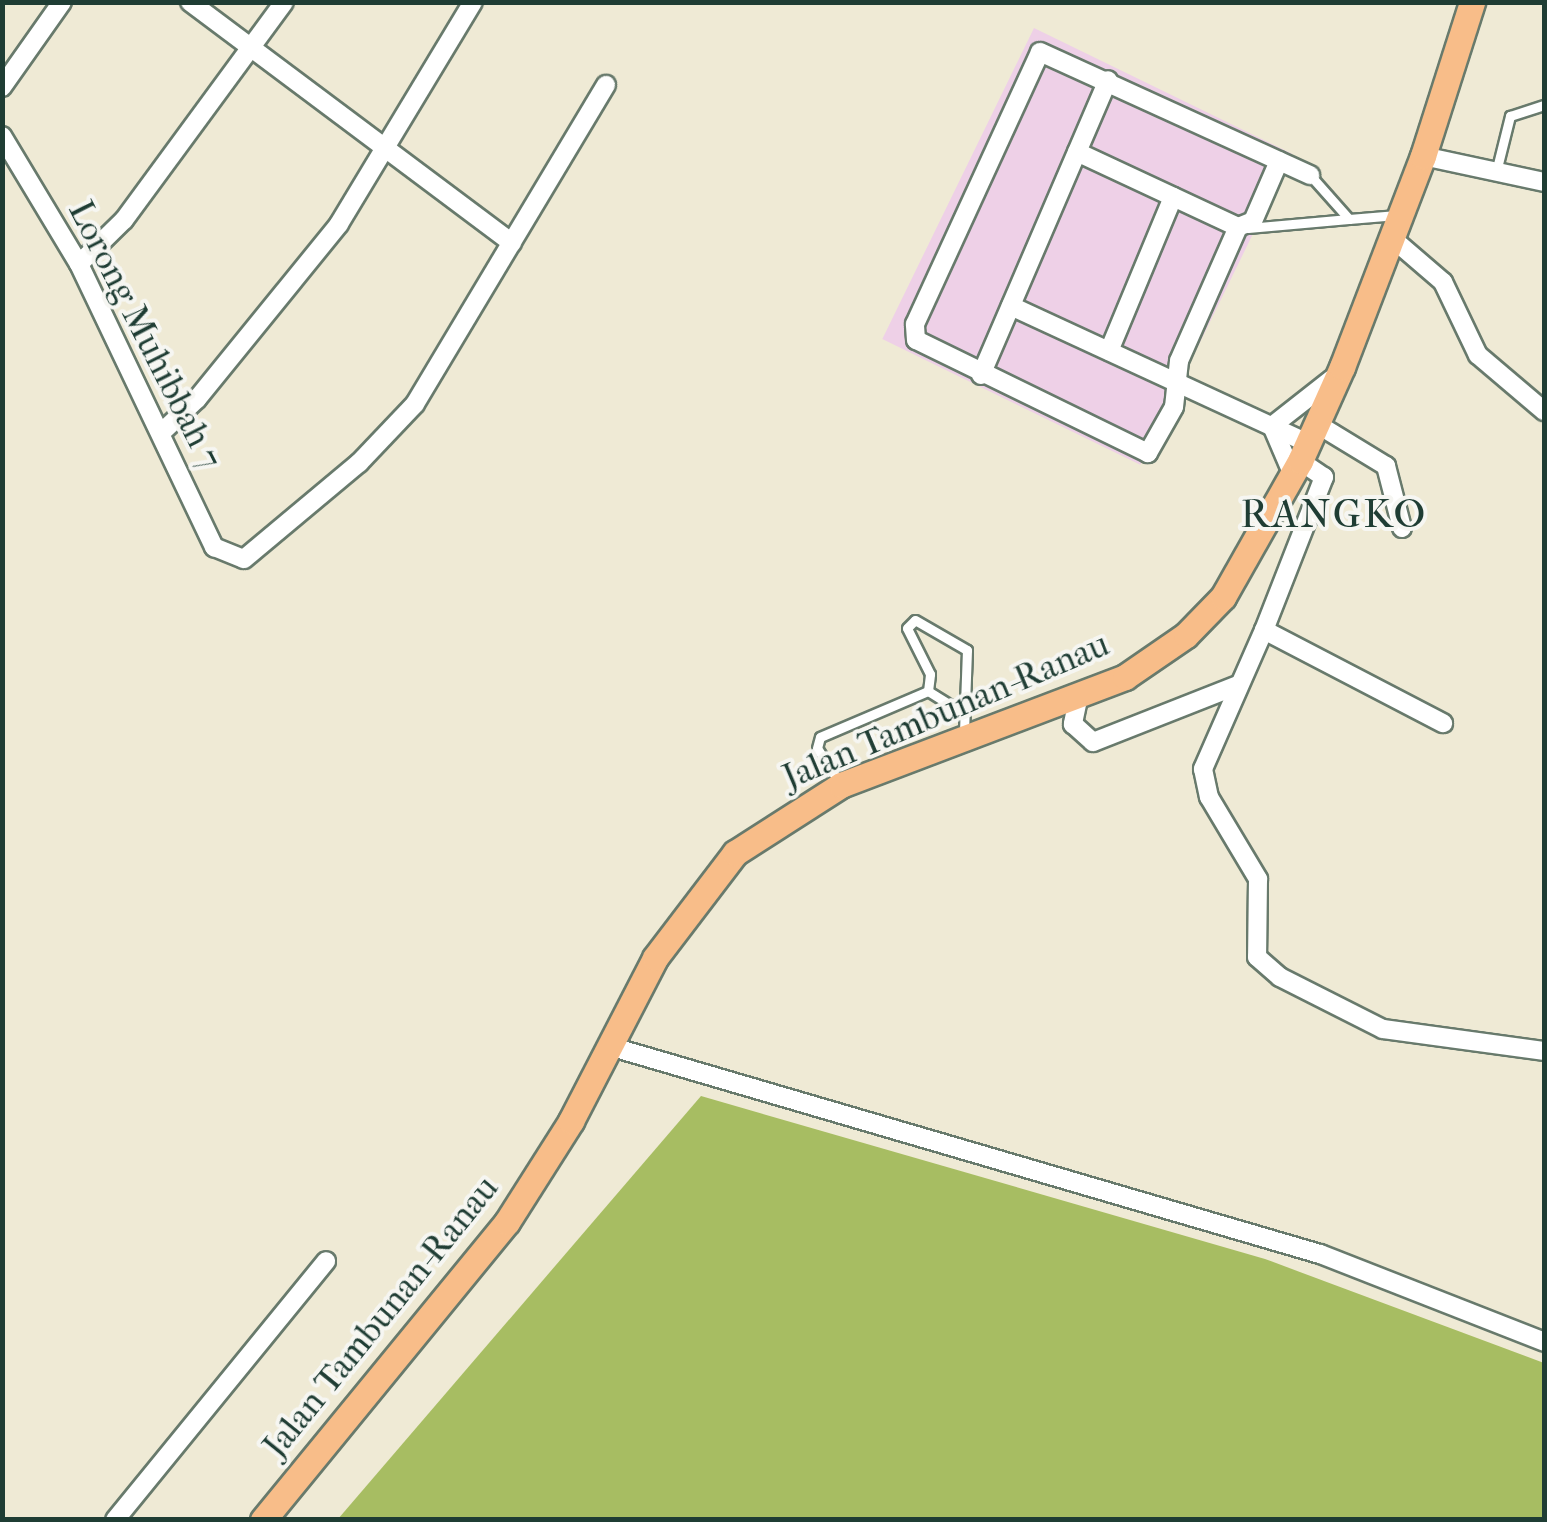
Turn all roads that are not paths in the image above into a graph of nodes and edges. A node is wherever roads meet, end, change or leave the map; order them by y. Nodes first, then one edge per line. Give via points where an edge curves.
1 (62, 2) edge
2 (190, 2) edge
3 (284, 2) edge
4 (473, 2) edge
5 (1472, 2) edge
6 (256, 48) junction
7 (1108, 80) junction
8 (606, 84) dead end
9 (2, 87) edge
10 (1544, 104) edge
11 (2, 136) edge
12 (386, 150) junction
13 (1077, 152) junction
14 (1423, 156) junction
15 (1279, 161) junction
16 (1496, 172) junction
17 (1310, 175) joint
18 (1544, 182) edge
19 (1173, 197) junction
20 (1349, 218) junction
21 (1398, 227) junction
22 (1238, 228) junction
23 (512, 242) junction
24 (78, 264) junction
25 (1011, 306) junction
26 (1109, 351) junction
27 (1342, 367) junction
28 (982, 375) junction
29 (1177, 382) junction
30 (1544, 410) edge
31 (1272, 426) junction
32 (161, 432) junction
33 (1304, 451) junction
34 (1402, 528) dead end
35 (1264, 630) junction
36 (1241, 684) junction
37 (928, 690) junction
38 (1079, 695) junction
39 (963, 723) junction
40 (1443, 723) dead end
41 (841, 785) junction
42 (610, 1046) junction
43 (1544, 1051) edge
44 (326, 1262) dead end
45 (1544, 1342) edge
46 (114, 1520) edge
47 (263, 1520) edge

1 - 9 street
2 - 6 street
3 - 6 street
4 - 12 street
5 - 14 main road, Jalan Tambunan-Ranau
6 - 12 street
6 - 24 street via 124,220
7 - 13 street
7 - 15 street
7 - 28 street via 1051,53 1034,55 916,324 920,345
8 - 23 street
10 - 16 lane via 1510,116
11 - 24 street, Lorong Muhibbah 7
12 - 23 street
12 - 32 street via 326,239 198,399
13 - 19 street
13 - 25 street
14 - 16 street
14 - 21 main road, Jalan Tambunan-Ranau
15 - 17 street
15 - 22 street via 1253,221
16 - 18 street
17 - 20 lane
19 - 22 street
19 - 26 street
20 - 21 lane
20 - 22 lane
21 - 27 main road, Jalan Tambunan-Ranau
21 - 30 street via 1443,282 1478,355
22 - 29 street via 1179,362
23 - 32 street, Lorong Muhibbah 7 via 402,420 256,553 232,559 214,547
24 - 32 street, Lorong Muhibbah 7
25 - 26 street
25 - 28 street
26 - 29 street
27 - 31 street
27 - 33 main road, Jalan Tambunan-Ranau
28 - 29 street via 1144,453 1156,447
29 - 31 street
31 - 33 street
31 - 33 street
33 - 34 street via 1386,466
33 - 35 street via 1324,477
33 - 38 main road, Jalan Tambunan-Ranau via 1246,565 1208,613 1144,666
35 - 36 street
35 - 40 street
36 - 38 street via 1093,742 1072,724
36 - 43 street via 1224,708 1203,769 1209,797 1258,879 1257,958 1280,977 1383,1029
37 - 39 lane
37 - 39 lane via 930,674 907,628 916,620 967,650
37 - 41 lane via 820,737 817,748
38 - 39 main road, Jalan Tambunan-Ranau
39 - 41 main road, Jalan Tambunan-Ranau
41 - 42 main road, Jalan Tambunan-Ranau via 758,834 709,880 655,958
42 - 45 street via 1286,1243
42 - 47 main road, Jalan Tambunan-Ranau via 506,1222
44 - 46 street

